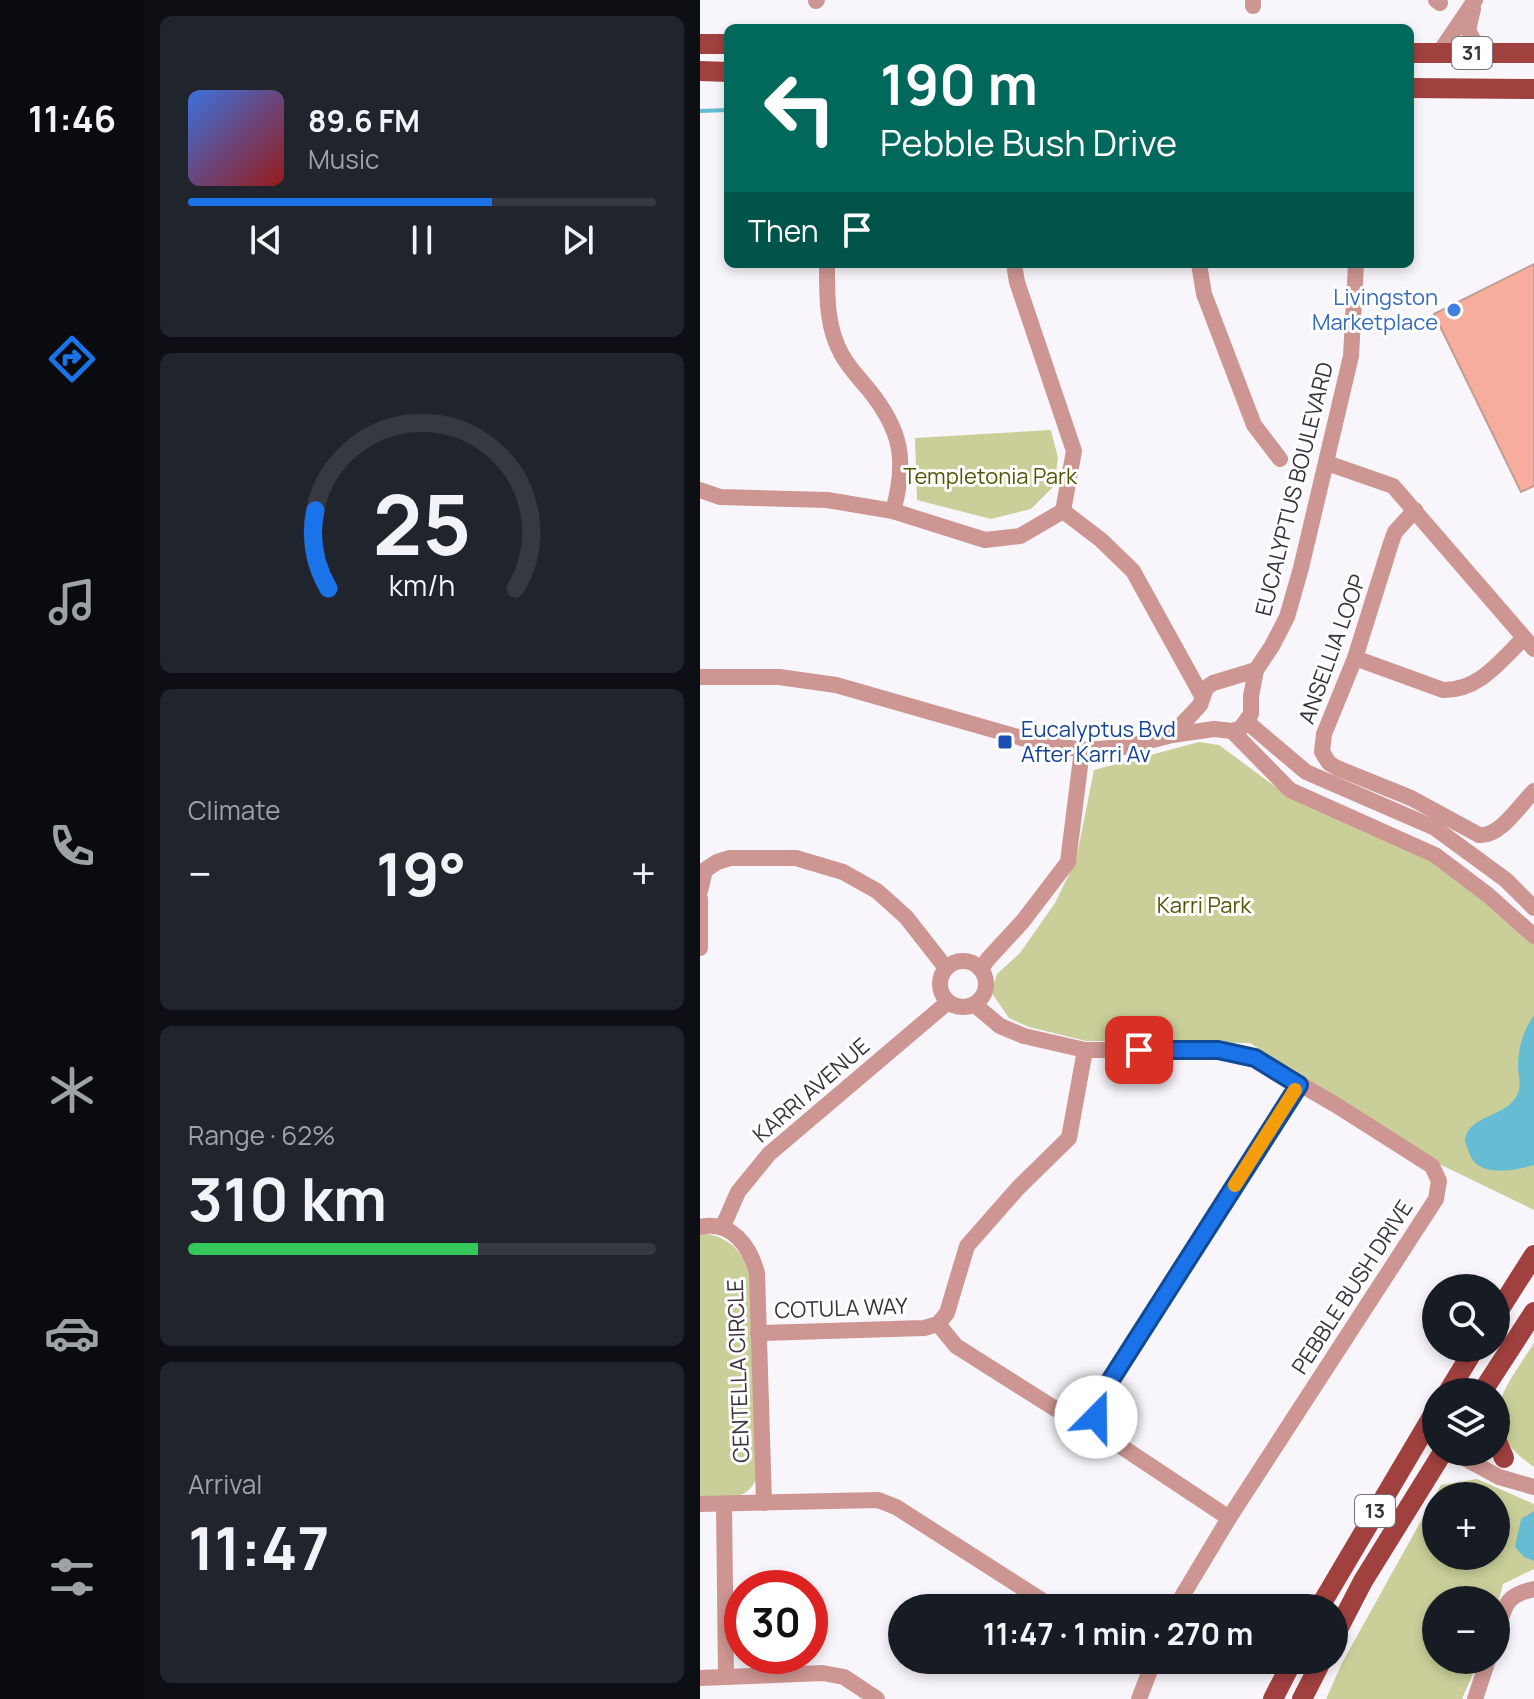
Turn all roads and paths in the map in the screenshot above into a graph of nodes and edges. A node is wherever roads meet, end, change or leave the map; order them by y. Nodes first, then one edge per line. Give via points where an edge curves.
1 (1476, 0) edge
2 (700, 44) edge
3 (724, 44) edge
4 (1414, 53) edge
5 (1439, 53) junction
6 (1486, 53) junction
7 (1534, 53) edge
8 (700, 71) edge
9 (724, 72) edge
10 (1414, 88) edge
11 (1435, 88) junction
12 (1534, 89) edge
13 (1414, 95) edge
14 (827, 268) edge
15 (1015, 268) edge
16 (1200, 268) edge
17 (1356, 268) edge
18 (1280, 459) dead end
19 (1327, 463) junction
20 (700, 490) edge
21 (1415, 510) junction
22 (893, 511) junction
23 (1063, 511) junction
24 (1529, 643) edge
25 (1176, 647) junction
26 (1355, 658) junction
27 (1256, 670) junction
28 (700, 677) edge
29 (1231, 679) junction
30 (1213, 683) junction
31 (1251, 696) junction
32 (1201, 701) junction
33 (1247, 722) junction
34 (1214, 729) junction
35 (1232, 731) junction
36 (1172, 735) junction
37 (1082, 750) junction
38 (1534, 791) edge
39 (703, 869) edge
40 (700, 891) edge
41 (700, 899) edge
42 (1534, 908) edge
43 (1534, 936) edge
44 (700, 948) edge
45 (946, 968) junction
46 (981, 969) junction
47 (948, 1002) junction
48 (975, 1005) junction
49 (1085, 1050) junction
50 (1299, 1085) junction
51 (723, 1226) junction
52 (700, 1227) edge
53 (1534, 1255) edge
54 (1510, 1293) edge
55 (1534, 1312) edge
56 (938, 1324) junction
57 (758, 1333) junction
58 (1510, 1349) edge
59 (1096, 1417) junction
60 (1422, 1447) edge
61 (1510, 1462) edge
62 (1434, 1466) edge
63 (1479, 1466) edge
64 (1534, 1486) edge
65 (764, 1503) junction
66 (700, 1504) edge
67 (724, 1504) junction
68 (1229, 1518) junction
69 (1534, 1589) edge
70 (1032, 1594) edge
71 (1183, 1594) edge
72 (1328, 1594) edge
73 (1510, 1599) edge
74 (1348, 1610) edge
75 (1144, 1674) edge
76 (1286, 1674) edge
77 (1315, 1674) edge
78 (1483, 1674) edge
79 (726, 1677) junction
80 (700, 1678) edge
81 (877, 1699) edge
82 (1139, 1699) edge
83 (1273, 1699) edge
84 (1302, 1699) edge
85 (1475, 1699) edge

1 - 5 street
1 - 6 street via 1468,30
2 - 3 main road
4 - 5 main road, 31
5 - 6 main road, 31
6 - 7 main road, 31
8 - 9 main road
10 - 11 main road, 31
11 - 12 main road, 31
11 - 13 main road
14 - 22 street via 828,314 842,355 886,411 900,446 901,484
15 - 23 street via 1074,451
16 - 18 street via 1204,294 1254,425
17 - 19 street, EUCALYPTUS BOULEVARD via 1351,356
19 - 21 street via 1393,486
19 - 27 street, EUCALYPTUS BOULEVARD via 1287,617
20 - 22 street via 720,497 827,500
21 - 24 street
21 - 26 street, ANSELLIA LOOP via 1395,532
22 - 23 street via 985,540 1020,536
23 - 25 street via 1133,571
24 - 26 street via 1477,683 1453,690
25 - 30 street
25 - 32 street
26 - 38 street, ANSELLIA LOOP via 1324,734 1322,752 1329,763 1479,835 1496,830
27 - 29 street
27 - 31 street, EUCALYPTUS BOULEVARD
28 - 37 street via 779,677 836,685
29 - 30 street
29 - 31 street
30 - 32 street
31 - 33 street, EUCALYPTUS BOULEVARD
32 - 34 street via 1206,722
32 - 36 street
33 - 35 street
33 - 42 street via 1306,772 1435,828 1506,880
34 - 35 street
34 - 36 street
35 - 43 street via 1290,790 1435,855
36 - 37 street via 1126,747
37 - 46 street via 1068,862
39 - 40 street
39 - 45 street via 730,858 796,858 843,872 877,891 906,917
41 - 44 street
45 - 46 street via 968,961
45 - 47 street via 939,982
46 - 48 street via 987,984
47 - 48 street via 961,1008
47 - 51 street, KARRI AVENUE via 769,1154 738,1192
48 - 49 street, PEBBLE BUSH DRIVE via 1000,1026 1024,1036
49 - 50 street, PEBBLE BUSH DRIVE via 1218,1050 1255,1058
49 - 56 street, COTULA WAY via 1069,1138 967,1246 947,1313
50 - 59 street via 1096,1403
50 - 68 street, PEBBLE BUSH DRIVE via 1432,1166 1439,1181 1436,1199
51 - 52 street
51 - 57 street, CENTELLA CIRCLE via 739,1238 754,1261
53 - 54 main road
55 - 58 main road
56 - 57 street, COTULA WAY
56 - 59 street via 956,1346 1062,1413
57 - 65 street, CENTELLA CIRCLE
59 - 68 street via 1104,1435
60 - 72 main road, 13
61 - 64 street
62 - 74 main road, 13
63 - 64 street
65 - 67 street
65 - 70 street via 878,1500
66 - 67 street
67 - 79 street
68 - 71 street, PEBBLE BUSH DRIVE
69 - 73 street
75 - 82 street
76 - 83 main road
77 - 84 main road
78 - 85 street
79 - 80 street
79 - 81 street via 823,1673 844,1677

